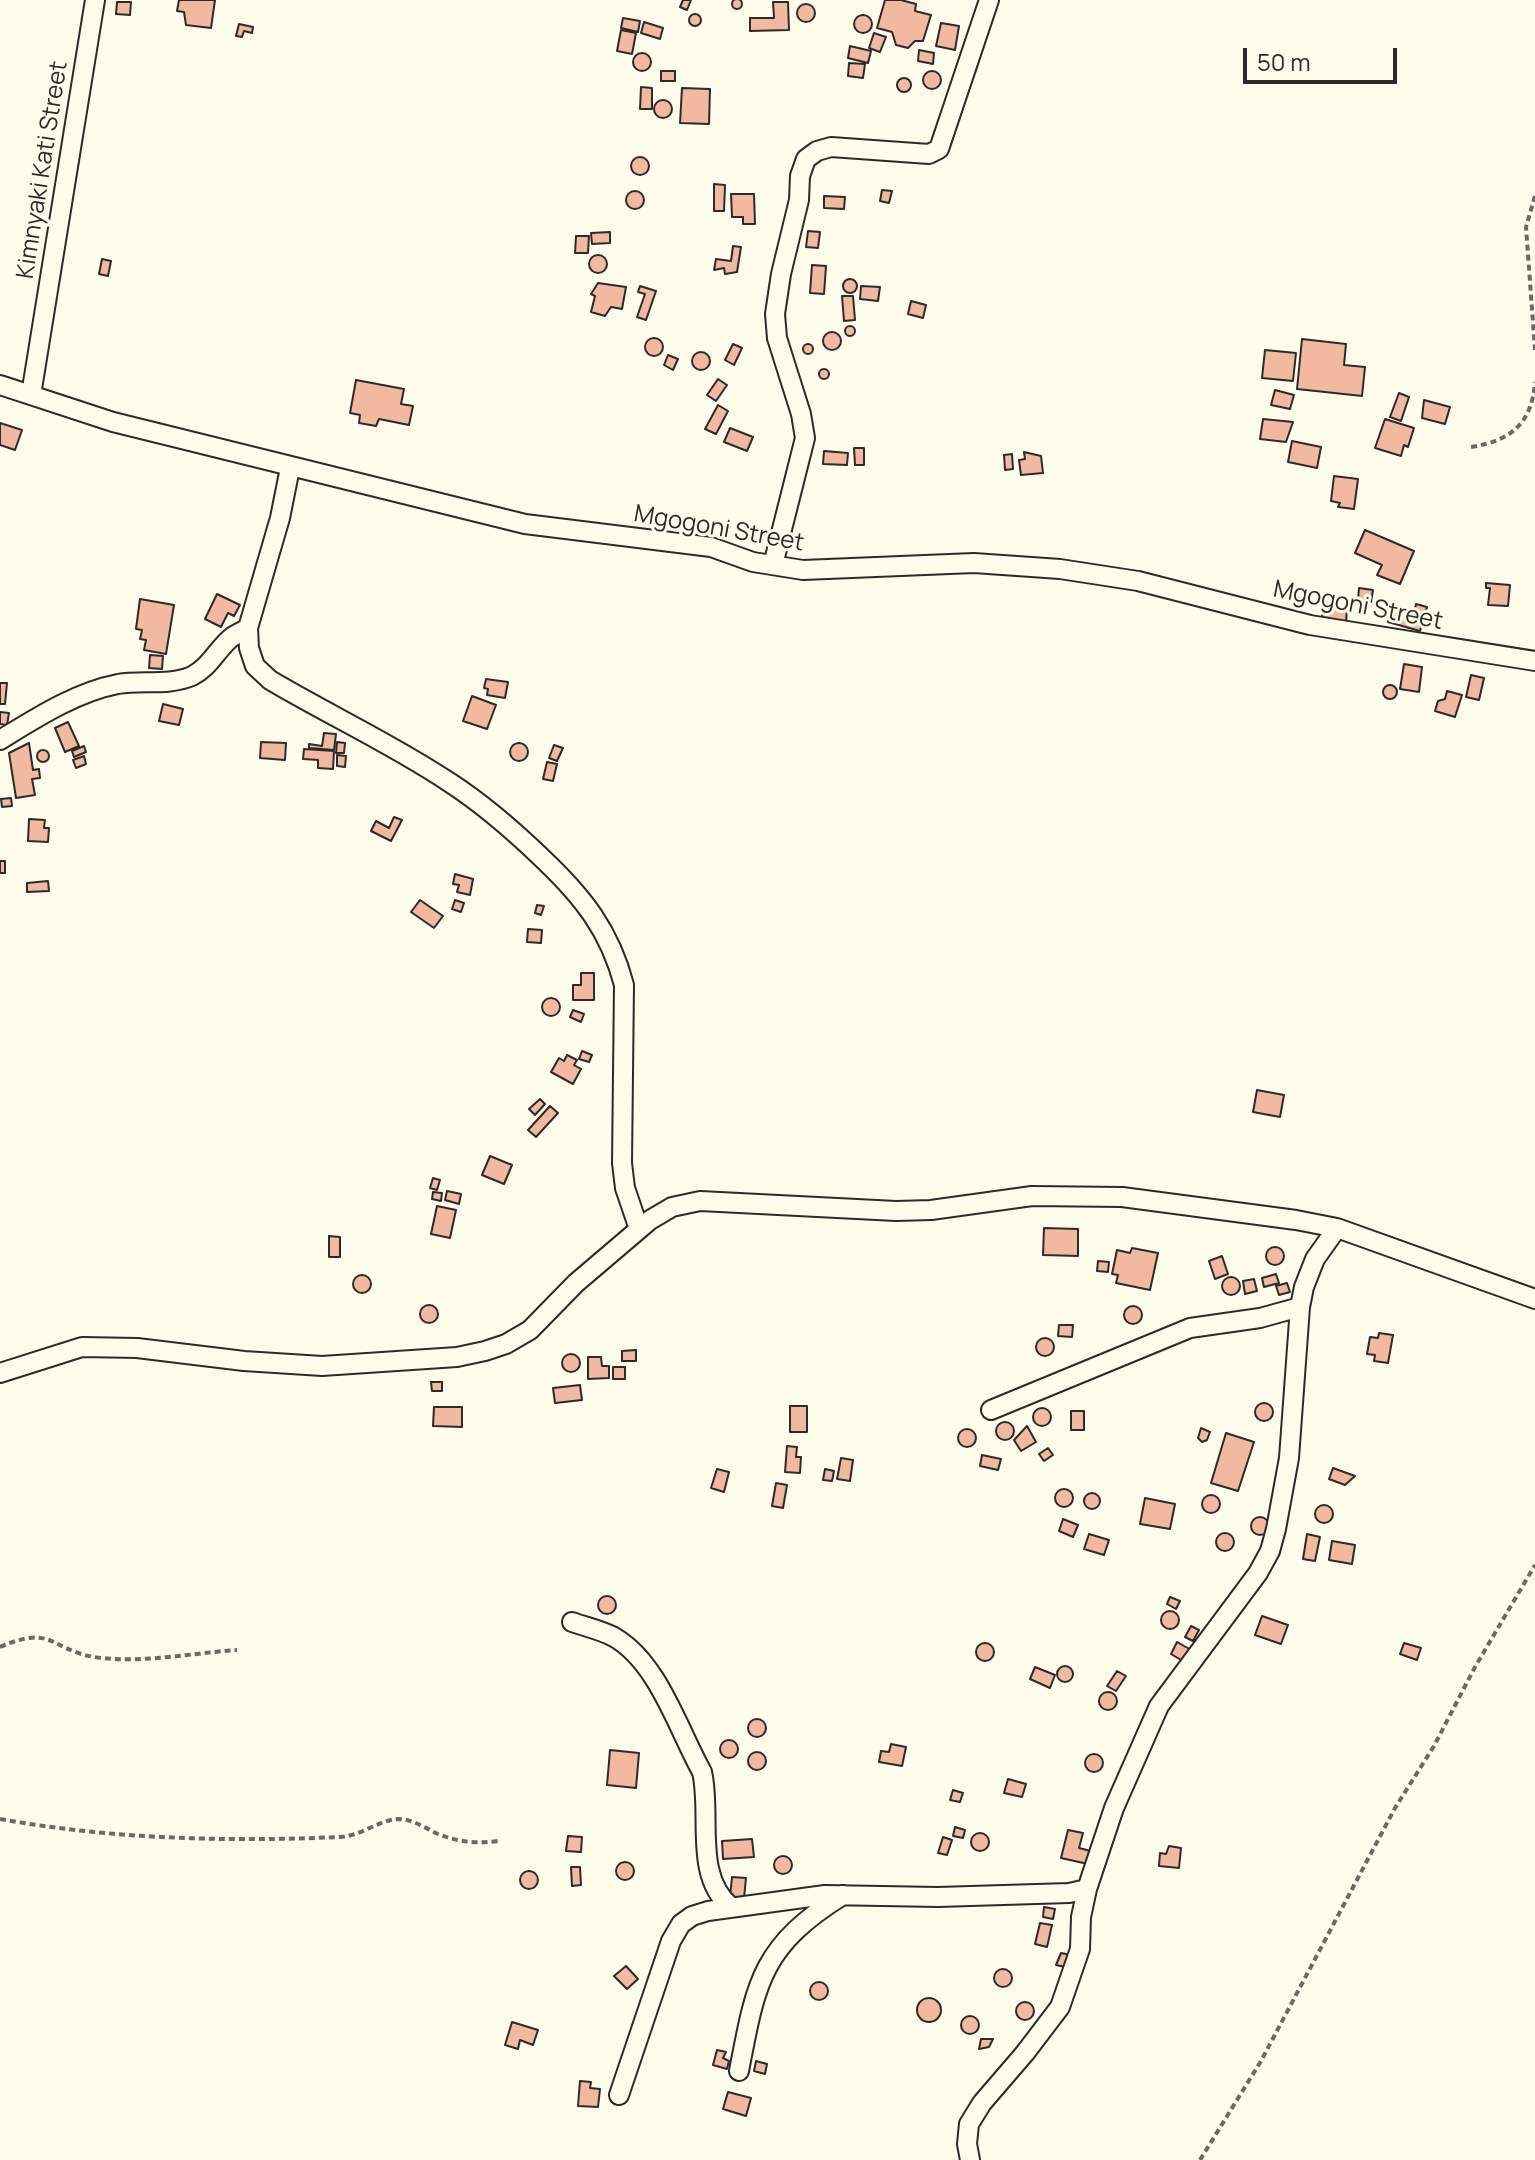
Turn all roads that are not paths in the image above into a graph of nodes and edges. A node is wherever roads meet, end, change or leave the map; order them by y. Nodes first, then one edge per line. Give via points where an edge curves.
1 (95, 0) edge
2 (989, 0) edge
3 (0, 385) edge
4 (31, 395) junction
5 (290, 468) junction
6 (773, 565) junction
7 (248, 628) junction
8 (1535, 661) edge
9 (0, 740) edge
10 (1337, 1228) junction
11 (639, 1229) junction
12 (1535, 1299) edge
13 (1300, 1307) junction
14 (0, 1373) edge
15 (991, 1410) dead end
16 (572, 1622) dead end
17 (1087, 1889) junction
18 (845, 1894) junction
19 (731, 1907) junction
20 (739, 2071) dead end
21 (619, 2095) dead end
22 (970, 2160) edge

1 - 4 street, Kimnyaki Kati Street
2 - 6 street via 939,149 929,154 831,147 806,159 775,314 805,438
3 - 4 street, Mgogoni Street
4 - 5 street, Mgogoni Street
5 - 6 street, Mgogoni Street via 525,524 711,547
5 - 7 street
6 - 8 street, Mgogoni Street via 803,570 974,563 1060,569 1138,581 1310,625
7 - 9 street via 189,677 96,689
7 - 11 street via 255,666 270,680 450,783 513,830 601,924 624,985 622,1163
10 - 11 street via 1122,1197 1032,1196 896,1211 700,1201 672,1207
10 - 12 street
10 - 13 street via 1315,1259
11 - 14 street via 530,1330 506,1344 457,1357 322,1366 82,1347
13 - 15 street via 1190,1328
13 - 17 street via 1289,1458 1270,1551 1159,1706 1114,1808
16 - 19 street via 613,1637 650,1671 702,1772 709,1871
17 - 18 street via 938,1897
17 - 22 street via 1080,1949 1060,2007 969,2124
18 - 19 street
18 - 20 street via 803,1922 773,1955 759,1981
19 - 21 street via 692,1916 681,1924

